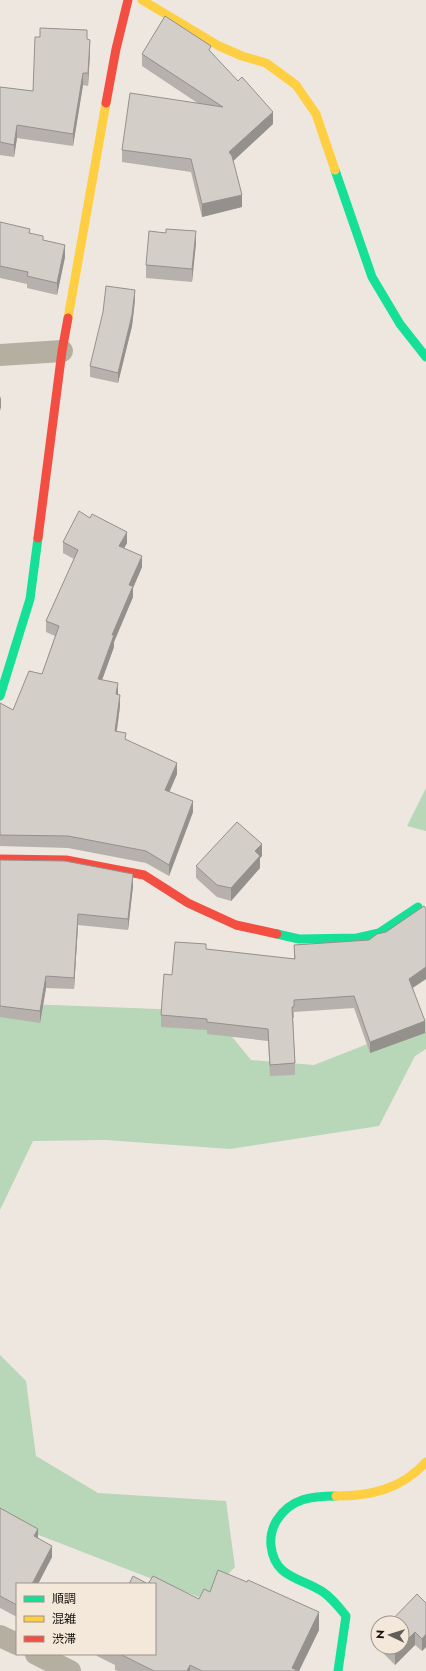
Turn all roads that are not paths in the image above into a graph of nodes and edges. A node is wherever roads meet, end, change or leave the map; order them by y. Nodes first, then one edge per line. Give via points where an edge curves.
1 (128, 0) edge
2 (142, 0) edge
3 (62, 351) junction
4 (0, 356) edge
5 (426, 357) edge
6 (0, 696) edge
7 (0, 860) edge
8 (418, 906) dead end
9 (426, 1462) edge
10 (0, 1636) edge
11 (16, 1644) edge
12 (38, 1655) edge
13 (70, 1671) edge
14 (338, 1671) edge

1 - 3 street via 116,49
2 - 5 street via 219,46 266,63 296,85 316,114 372,277 400,324
3 - 4 street
3 - 6 street via 30,599
7 - 8 street via 66,860 144,875 188,902 236,925 298,939 357,938 379,933
9 - 14 street via 415,1475 383,1490 353,1496 317,1495 303,1499 287,1507 271,1530 270,1547 277,1565 288,1577 322,1591 346,1616
10 - 11 street
12 - 13 street

